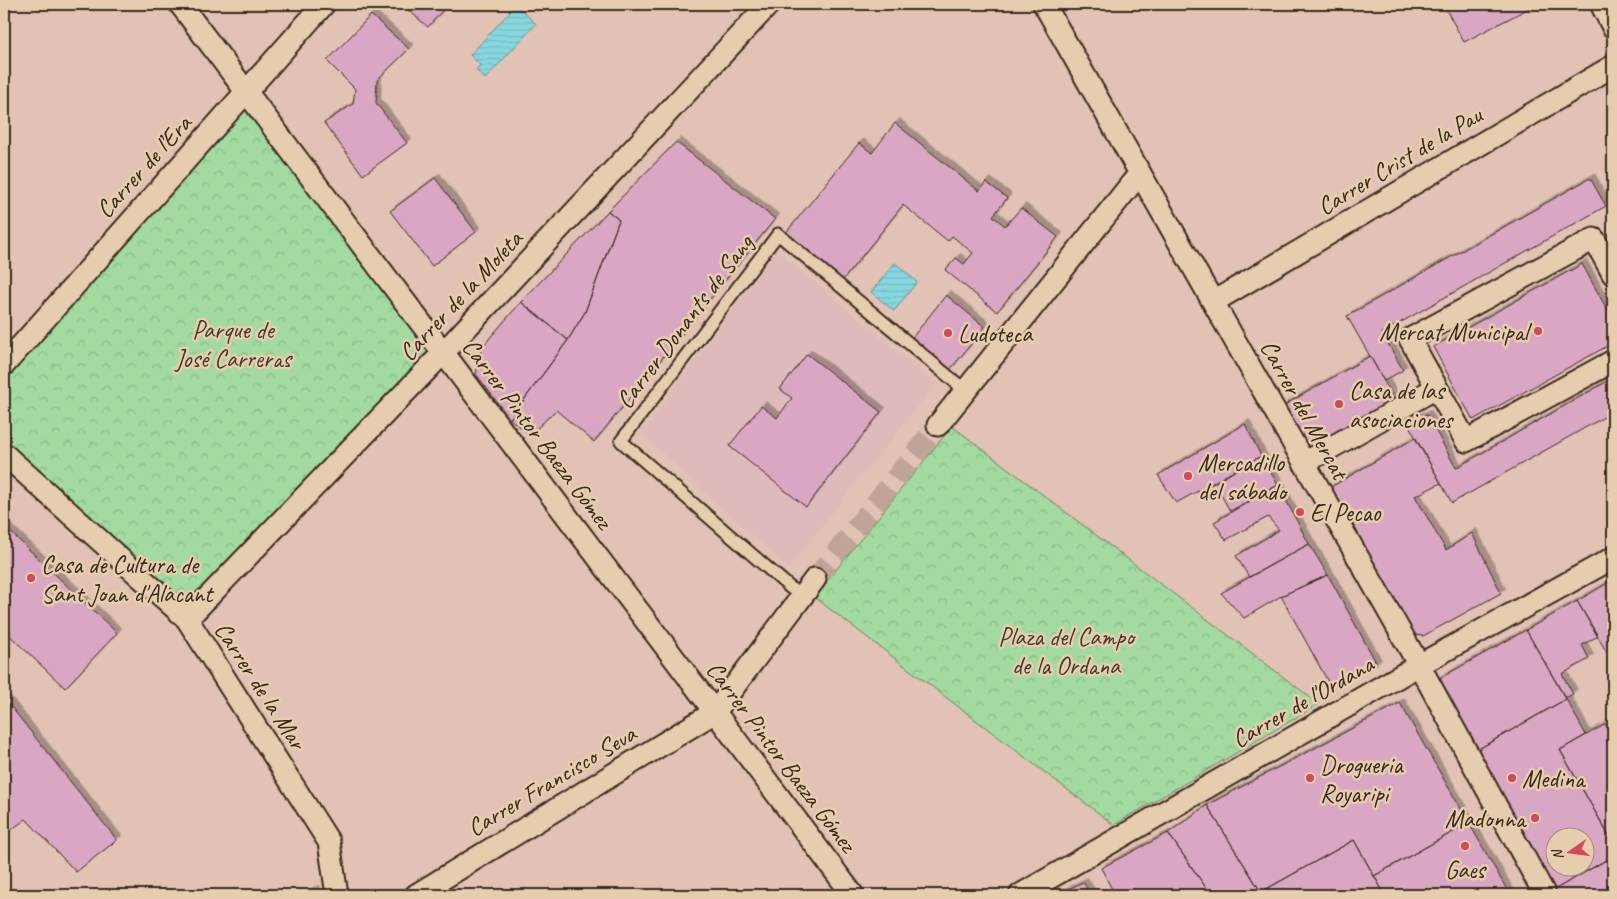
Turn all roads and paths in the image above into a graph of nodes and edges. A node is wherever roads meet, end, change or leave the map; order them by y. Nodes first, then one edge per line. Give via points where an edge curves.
1 (180, 4) edge
2 (324, 4) edge
3 (769, 4) edge
4 (1044, 4) edge
5 (1601, 4) edge
6 (1613, 26) edge
7 (1613, 66) edge
8 (246, 92) junction
9 (1140, 173) junction
10 (1613, 274) edge
11 (1213, 302) junction
12 (443, 353) junction
13 (1613, 361) edge
14 (4, 365) edge
15 (1436, 388) junction
16 (966, 391) junction
17 (938, 425) tunnel mouth
18 (4, 454) edge
19 (1304, 463) junction
20 (1613, 558) edge
21 (815, 579) tunnel mouth
22 (801, 597) junction
23 (186, 619) junction
24 (1419, 665) junction
25 (715, 712) junction
26 (337, 895) edge
27 (416, 895) edge
28 (853, 895) edge
29 (1020, 895) edge
30 (1544, 895) edge

1 - 8 street, Carrer Pintor Baeza Gómez
2 - 8 street, Carrer de l’Era
3 - 12 street, Carrer de la Moleta
4 - 9 street, Carrer del Mercat
5 - 6 street
7 - 11 street, Carrer Crist de la Pau
8 - 12 street, Carrer Pintor Baeza Gómez
8 - 14 street, Carrer de l’Era
9 - 11 street, Carrer del Mercat
9 - 16 street
10 - 15 street via 1594,239 1410,338
11 - 19 street, Carrer del Mercat
12 - 23 street, Carrer de la Moleta
12 - 25 street, Carrer Pintor Baeza Gómez
13 - 15 street via 1466,441
15 - 19 street
16 - 17 street
16 - 22 lane, Carrer Donants de Sang via 778,234 621,441
18 - 23 street, Carrer de la Mar
19 - 24 street, Carrer del Mercat
20 - 24 street, Carrer de l'Ordana
21 - 22 street
22 - 25 street
23 - 26 street, Carrer de la Mar via 329,842
24 - 29 street, Carrer de l'Ordana
24 - 30 street, Carrer del Mercat
25 - 27 street, Carrer Francisco Seva
25 - 28 street, Carrer Pintor Baeza Gómez

